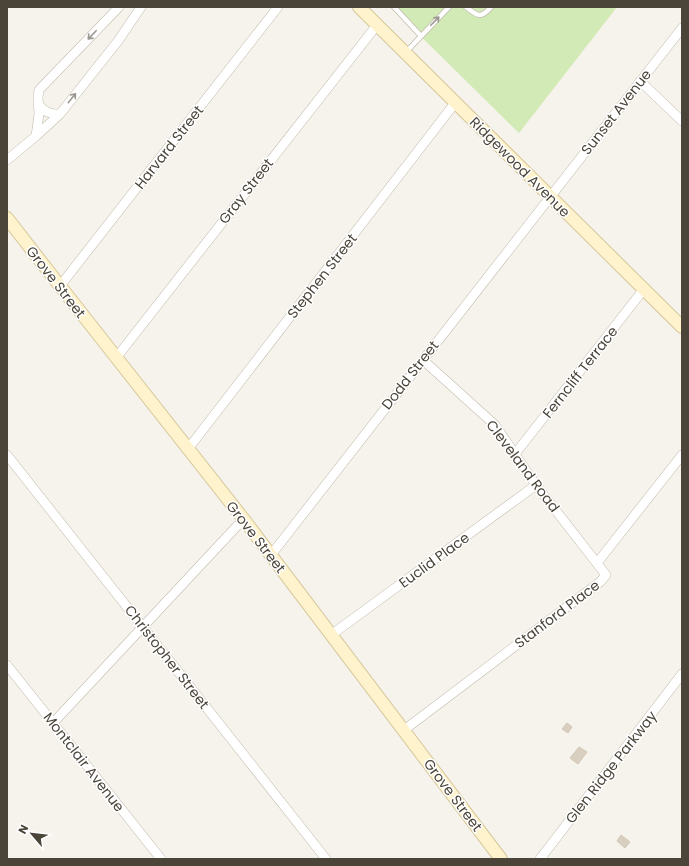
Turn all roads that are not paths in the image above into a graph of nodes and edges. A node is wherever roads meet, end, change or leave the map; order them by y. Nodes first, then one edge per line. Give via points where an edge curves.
1 (119, 7) edge
2 (141, 7) edge
3 (278, 7) edge
4 (358, 7) edge
5 (394, 7) edge
6 (449, 7) edge
7 (466, 7) edge
8 (491, 7) edge
9 (377, 25) junction
10 (682, 28) edge
11 (421, 36) junction
12 (405, 53) junction
13 (640, 81) junction
14 (455, 103) junction
15 (38, 104) junction
16 (60, 114) junction
17 (682, 121) edge
18 (36, 136) junction
19 (7, 160) edge
20 (550, 196) junction
21 (7, 218) edge
22 (60, 286) junction
23 (644, 289) junction
24 (682, 327) edge
25 (116, 358) junction
26 (423, 360) junction
27 (188, 450) junction
28 (7, 454) edge
29 (515, 454) junction
30 (682, 455) edge
31 (536, 485) junction
32 (245, 521) junction
33 (270, 555) junction
34 (597, 563) junction
35 (143, 627) junction
36 (331, 635) junction
37 (7, 665) edge
38 (682, 674) edge
39 (53, 723) junction
40 (404, 730) junction
41 (161, 859) edge
42 (326, 859) edge
43 (502, 859) edge
44 (540, 859) edge

1 -> 15 street via 39,90
16 -> 2 street via 118,41
3 - 22 street, Harvard Street
4 - 9 main road, Ridgewood Avenue
5 - 11 lane
11 -> 6 lane
7 - 8 lane via 479,15 486,13
9 - 12 main road, Ridgewood Avenue
9 - 25 street, Gray Street
10 - 13 street, Sunset Avenue
11 - 12 lane
12 - 14 main road, Ridgewood Avenue
13 - 17 street
13 - 20 street, Sunset Avenue
14 - 20 main road, Ridgewood Avenue
14 - 27 street, Stephen Street
15 - 16 street via 48,113
15 - 18 street
16 - 18 street
18 - 19 street
20 - 23 main road, Ridgewood Avenue
20 - 26 street, Dodd Street
21 - 22 main road, Grove Street
22 - 25 main road, Grove Street
23 - 24 main road, Ridgewood Avenue
23 - 29 street, Ferncliff Terrace
25 - 27 main road, Grove Street
26 - 29 street, Cleveland Road via 495,425
26 - 33 street, Dodd Street
27 - 32 main road, Grove Street
28 - 35 street, Christopher Street
29 - 31 street, Cleveland Road
30 - 34 street, Stanford Place
31 - 34 street, Cleveland Road
31 - 36 street, Euclid Place
32 - 33 main road, Grove Street
32 - 35 street via 237,526
33 - 36 main road, Grove Street
34 - 40 street, Stanford Place via 606,575 600,582
35 - 39 street
35 - 42 street, Christopher Street
36 - 40 main road, Grove Street
37 - 39 street, Montclair Avenue
38 - 44 street, Glen Ridge Parkway
39 - 41 street, Montclair Avenue
40 - 43 main road, Grove Street

